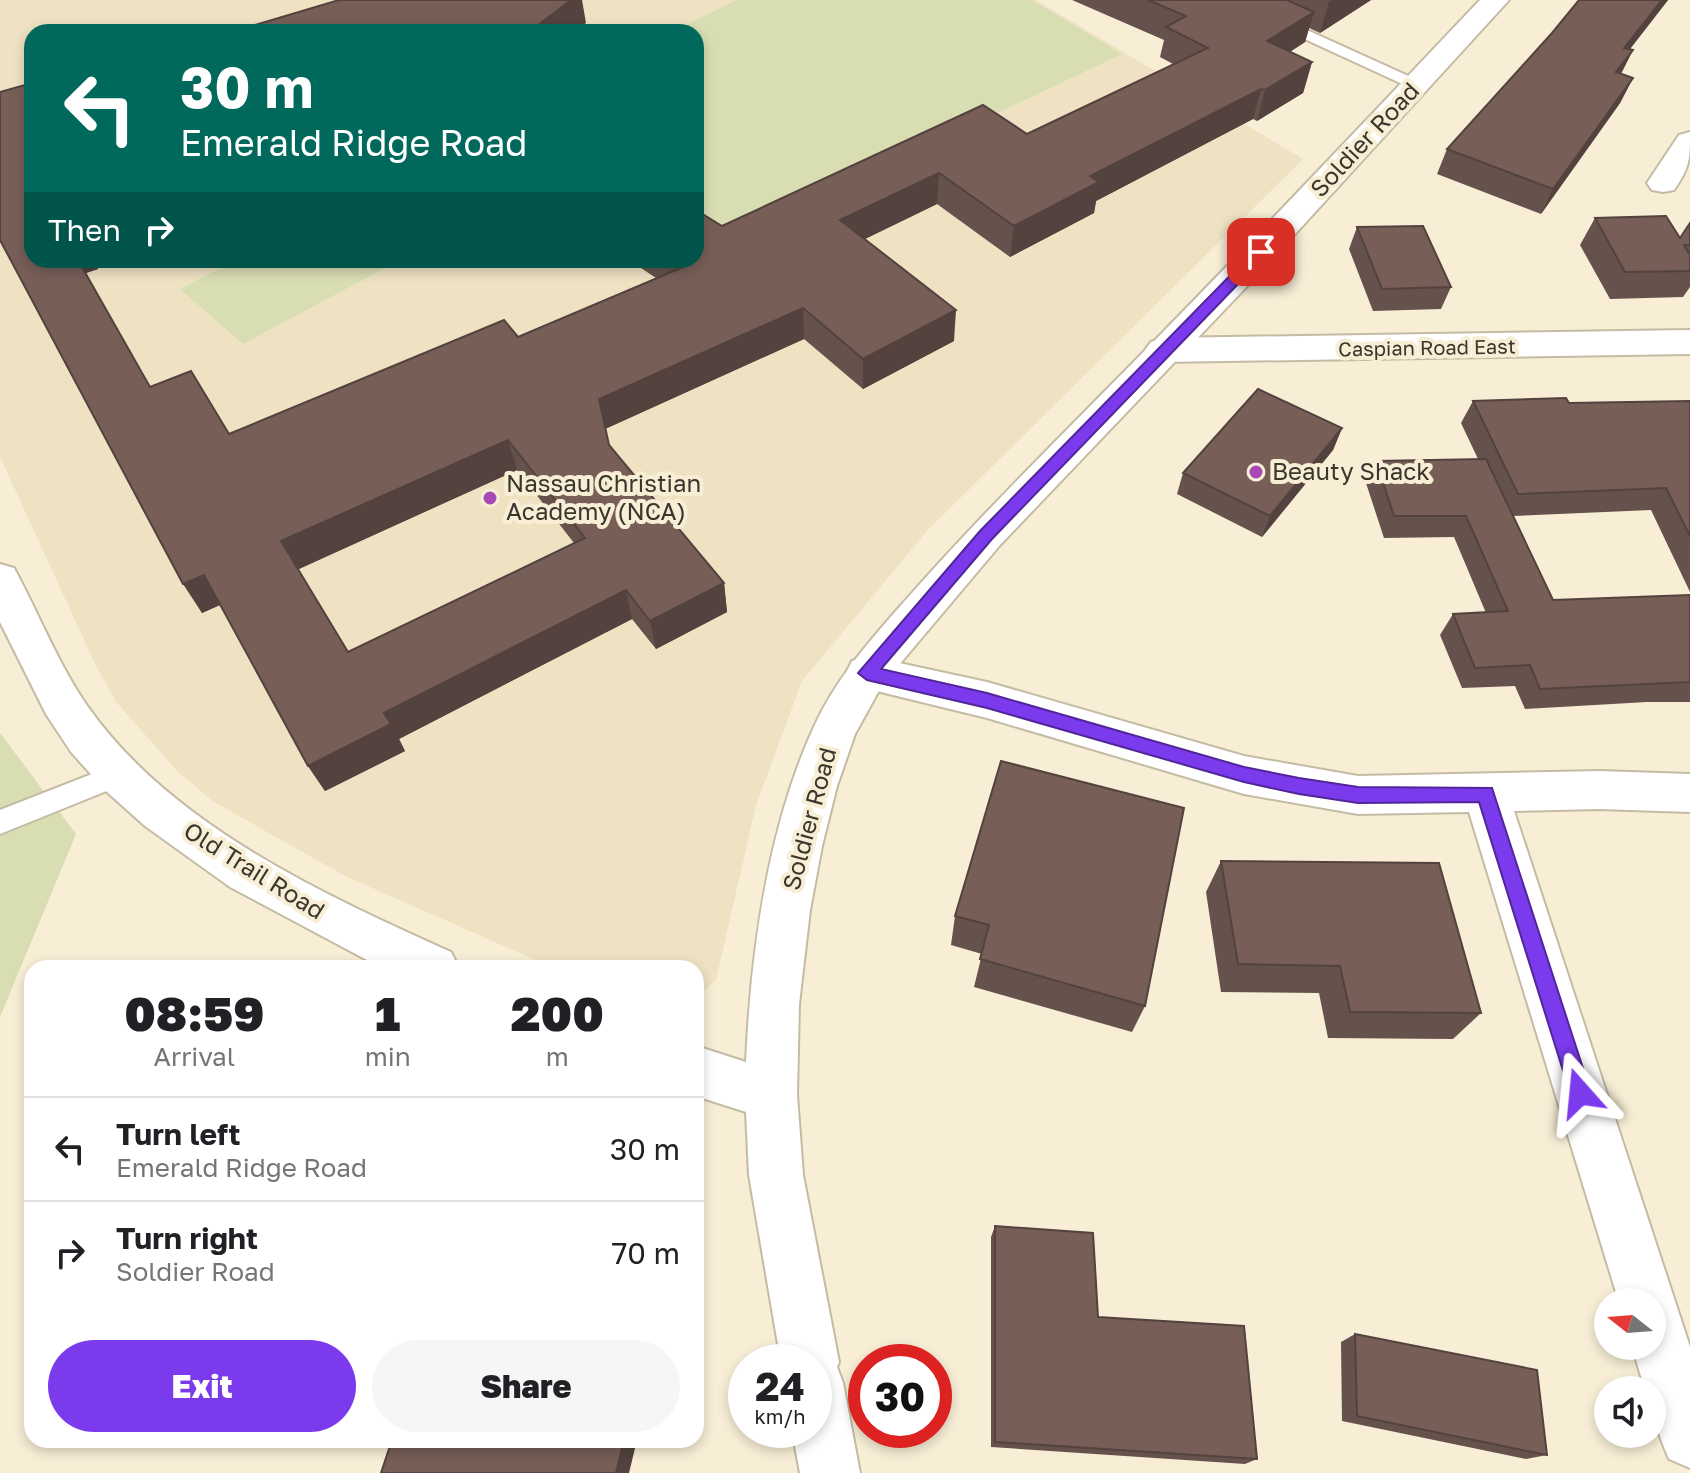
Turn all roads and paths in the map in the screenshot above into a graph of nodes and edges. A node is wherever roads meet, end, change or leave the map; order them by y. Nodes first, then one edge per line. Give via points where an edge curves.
1 (1228, 0) edge
2 (1495, 0) edge
3 (1417, 84) junction
4 (1690, 141) edge
5 (1663, 183) dead end
6 (1690, 342) edge
7 (1163, 350) junction
8 (0, 579) edge
9 (867, 673) junction
10 (120, 774) junction
11 (1690, 793) edge
12 (1486, 794) junction
13 (0, 822) edge
14 (416, 960) edge
15 (704, 1074) edge
16 (771, 1095) junction
17 (1643, 1288) edge
18 (807, 1344) edge
19 (1665, 1360) edge
20 (1690, 1438) edge
21 (826, 1448) edge
22 (830, 1473) edge

1 - 3 lane
2 - 3 main road, Soldier Road
3 - 7 main road, Soldier Road
4 - 5 main road
6 - 7 main road, Caspian Road East
7 - 9 main road, Soldier Road via 986,535
8 - 10 main road, Old Trail Road via 61,701
9 - 12 main road via 987,700 1244,775 1299,786 1358,795
9 - 16 main road, Soldier Road via 834,730 799,846 774,1004
10 - 13 lane
10 - 14 main road, Old Trail Road via 239,868
11 - 12 main road
12 - 17 main road
15 - 16 main road
16 - 18 main road, Soldier Road via 776,1175
19 - 20 main road
21 - 22 main road

